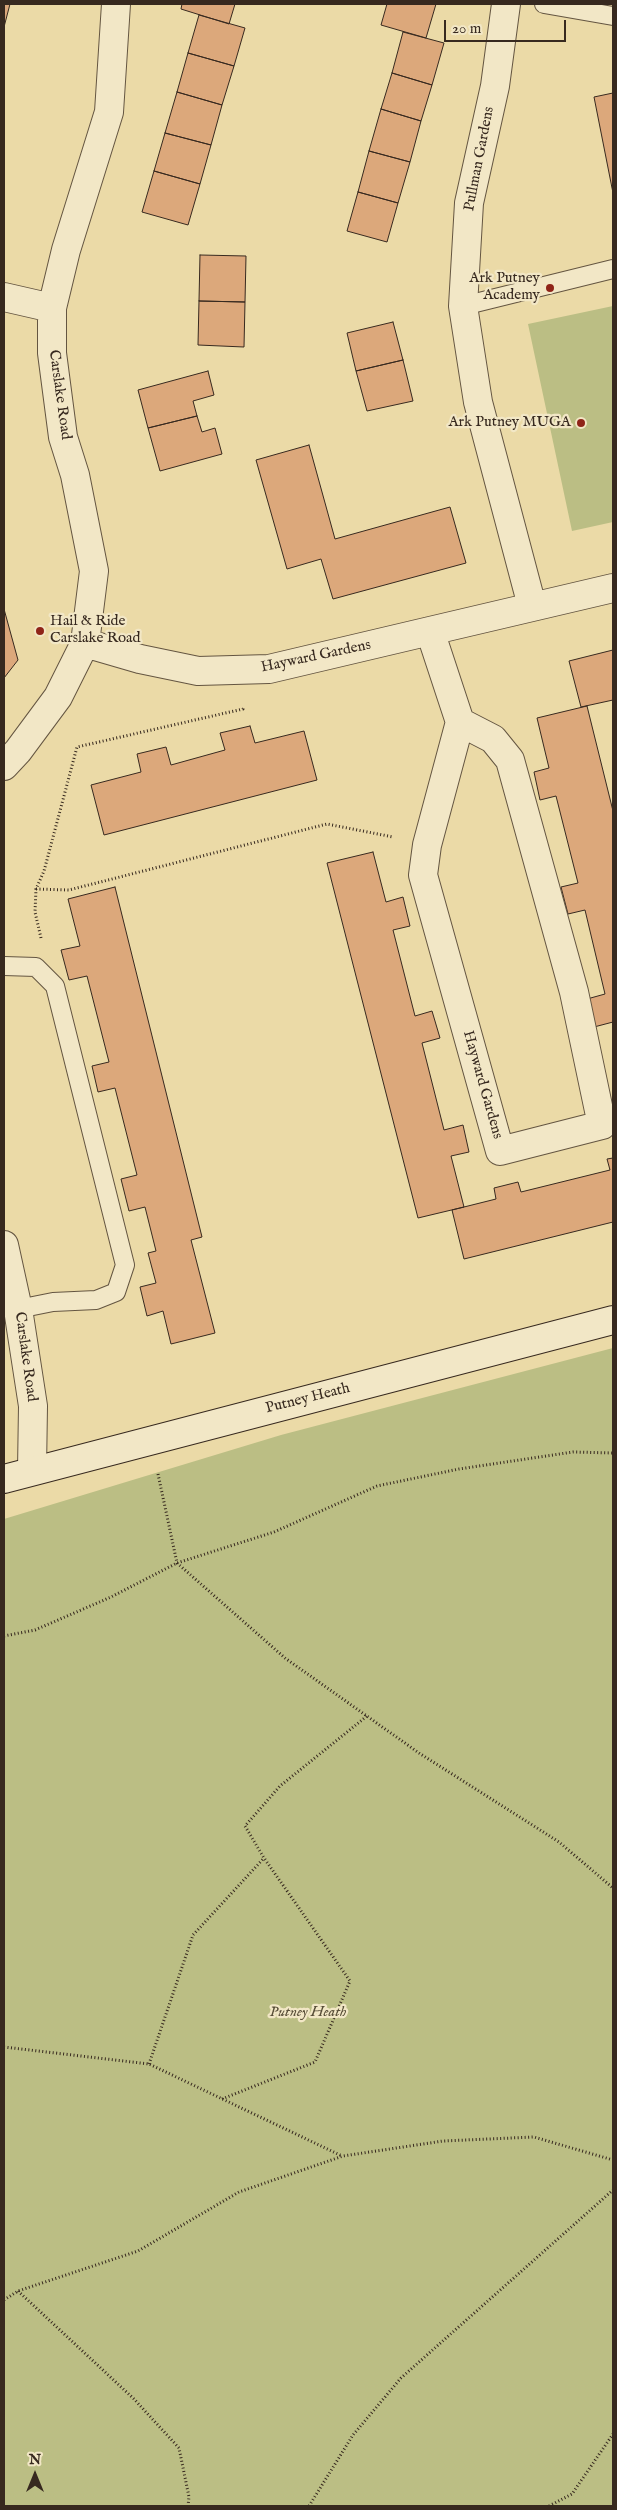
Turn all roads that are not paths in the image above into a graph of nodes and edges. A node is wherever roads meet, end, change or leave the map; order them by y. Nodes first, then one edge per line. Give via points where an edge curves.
1 (116, 4) edge
2 (506, 4) edge
3 (544, 4) edge
4 (613, 16) edge
5 (613, 269) edge
6 (4, 297) edge
7 (463, 306) junction
8 (52, 308) junction
9 (613, 588) edge
10 (532, 606) junction
11 (430, 631) junction
12 (85, 644) junction
13 (460, 722) junction
14 (4, 766) edge
15 (4, 966) edge
16 (4, 1245) edge
17 (18, 1310) junction
18 (613, 1320) edge
19 (32, 1470) junction
20 (4, 1478) edge

1 - 8 street, Carslake Road via 108,112
2 - 7 street, Pullman Gardens via 495,86 469,203
3 - 4 lane
5 - 7 lane
6 - 8 street
7 - 10 street, Pullman Gardens via 478,402
8 - 12 street, Carslake Road via 52,353 64,437 94,571
9 - 10 street, Hayward Gardens
10 - 11 street, Hayward Gardens
11 - 12 street, Hayward Gardens via 269,669 198,671
11 - 13 street
12 - 14 street, Carslake Road via 58,696
13 - 13 street, Hayward Gardens via 493,739 510,760 574,992 602,1125 500,1151 424,875 427,845
15 - 17 lane via 36,967 54,986 125,1264 116,1292 96,1300 53,1302
16 - 17 street, Carslake Road
17 - 19 street, Carslake Road via 33,1406
18 - 19 street, Putney Heath
19 - 20 street, Putney Heath

